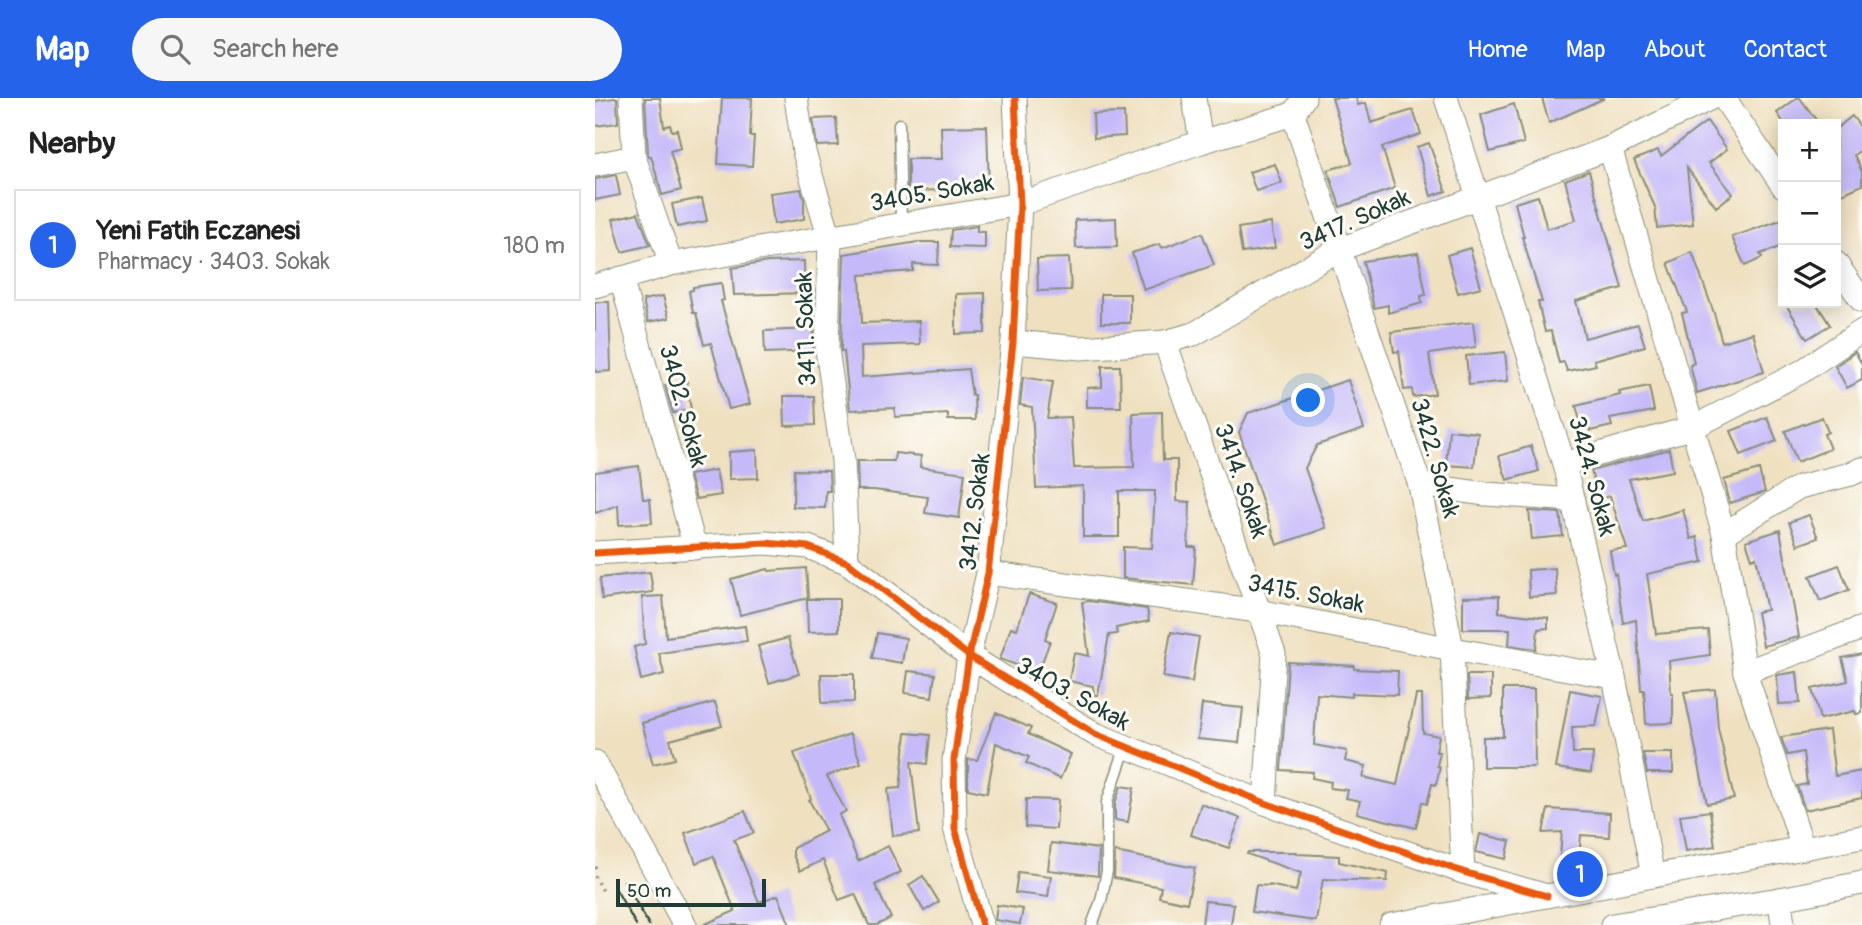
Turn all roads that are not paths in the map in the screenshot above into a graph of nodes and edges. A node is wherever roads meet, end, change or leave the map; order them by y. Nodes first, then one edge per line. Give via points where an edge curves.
1 (631, 98) edge
2 (796, 98) edge
3 (1015, 98) edge
4 (1194, 98) edge
5 (1446, 98) edge
6 (1711, 98) edge
7 (1724, 98) edge
8 (1299, 106) edge
9 (899, 124) dead end
10 (1201, 142) junction
11 (1610, 148) junction
12 (634, 157) junction
13 (595, 165) edge
14 (1780, 182) edge
15 (1478, 198) junction
16 (1020, 204) junction
17 (901, 225) junction
18 (830, 238) junction
19 (1338, 250) junction
20 (671, 264) junction
21 (1841, 270) edge
22 (621, 278) junction
23 (595, 286) edge
24 (1862, 301) edge
25 (1862, 331) edge
26 (1013, 342) junction
27 (1165, 342) junction
28 (1694, 427) junction
29 (1564, 464) junction
30 (1862, 469) edge
31 (1420, 485) junction
32 (1573, 500) junction
33 (1724, 534) junction
34 (695, 548) junction
35 (595, 553) edge
36 (847, 562) junction
37 (988, 573) junction
38 (1258, 611) junction
39 (1862, 628) edge
40 (1452, 649) junction
41 (969, 656) junction
42 (1745, 672) junction
43 (1614, 677) junction
44 (1126, 746) junction
45 (595, 762) edge
46 (1265, 803) junction
47 (1862, 837) edge
48 (1803, 848) junction
49 (1463, 872) junction
50 (1653, 876) junction
51 (1862, 883) edge
52 (1547, 896) junction
53 (1780, 899) junction
54 (685, 925) edge
55 (982, 925) edge
56 (1093, 925) edge
57 (1391, 925) edge
58 (1612, 925) edge
59 (1783, 925) edge

1 - 12 street
2 - 18 street, 3411. Sokak via 804,152
3 - 16 street, 3412. Sokak
4 - 10 street
5 - 15 street, 3424. Sokak
6 - 11 street, 3417. Sokak
7 - 14 street
8 - 10 street, 3405. Sokak
8 - 19 street, 3422. Sokak
9 - 17 lane
10 - 16 street, 3405. Sokak
11 - 15 street, 3417. Sokak
11 - 28 street
12 - 13 street
12 - 20 street
15 - 19 street, 3417. Sokak
15 - 29 street, 3424. Sokak
16 - 17 street, 3405. Sokak
16 - 26 street, 3412. Sokak
17 - 18 street, 3405. Sokak
18 - 20 street, 3405. Sokak
18 - 36 street, 3411. Sokak via 827,349 843,460
19 - 27 street, 3417. Sokak via 1194,334
19 - 31 street, 3422. Sokak
20 - 22 street, 3405. Sokak
21 - 24 street
22 - 23 street, 3405. Sokak
22 - 34 street, 3402. Sokak
25 - 28 street via 1801,372
26 - 27 street, 3417. Sokak via 1081,348
26 - 37 street, 3412. Sokak
27 - 38 street, 3414. Sokak
28 - 29 street
28 - 33 street
29 - 32 street, 3424. Sokak
30 - 33 street via 1799,488
31 - 32 street
31 - 40 street, 3422. Sokak
32 - 43 street, 3424. Sokak
33 - 42 street
34 - 35 street, 3403. Sokak
34 - 36 street, 3403. Sokak via 766,543 808,547
36 - 41 street, 3403. Sokak
37 - 38 street, 3415. Sokak
37 - 41 street, 3412. Sokak
38 - 40 street, 3415. Sokak
38 - 46 street, 3414. Sokak via 1274,654
39 - 42 street
40 - 43 street, 3415. Sokak
40 - 49 street, 3422. Sokak
41 - 44 street, 3403. Sokak via 1095,734
41 - 55 street, 3412. Sokak via 954,760 955,828
42 - 48 street
43 - 50 street, 3424. Sokak
44 - 46 street, 3403. Sokak
44 - 56 lane via 1107,802 1107,871
45 - 54 street
46 - 49 street, 3403. Sokak
47 - 48 street
48 - 50 street
49 - 52 street, 3403. Sokak
50 - 52 street
51 - 53 street
52 - 57 street
53 - 58 street
53 - 59 street

